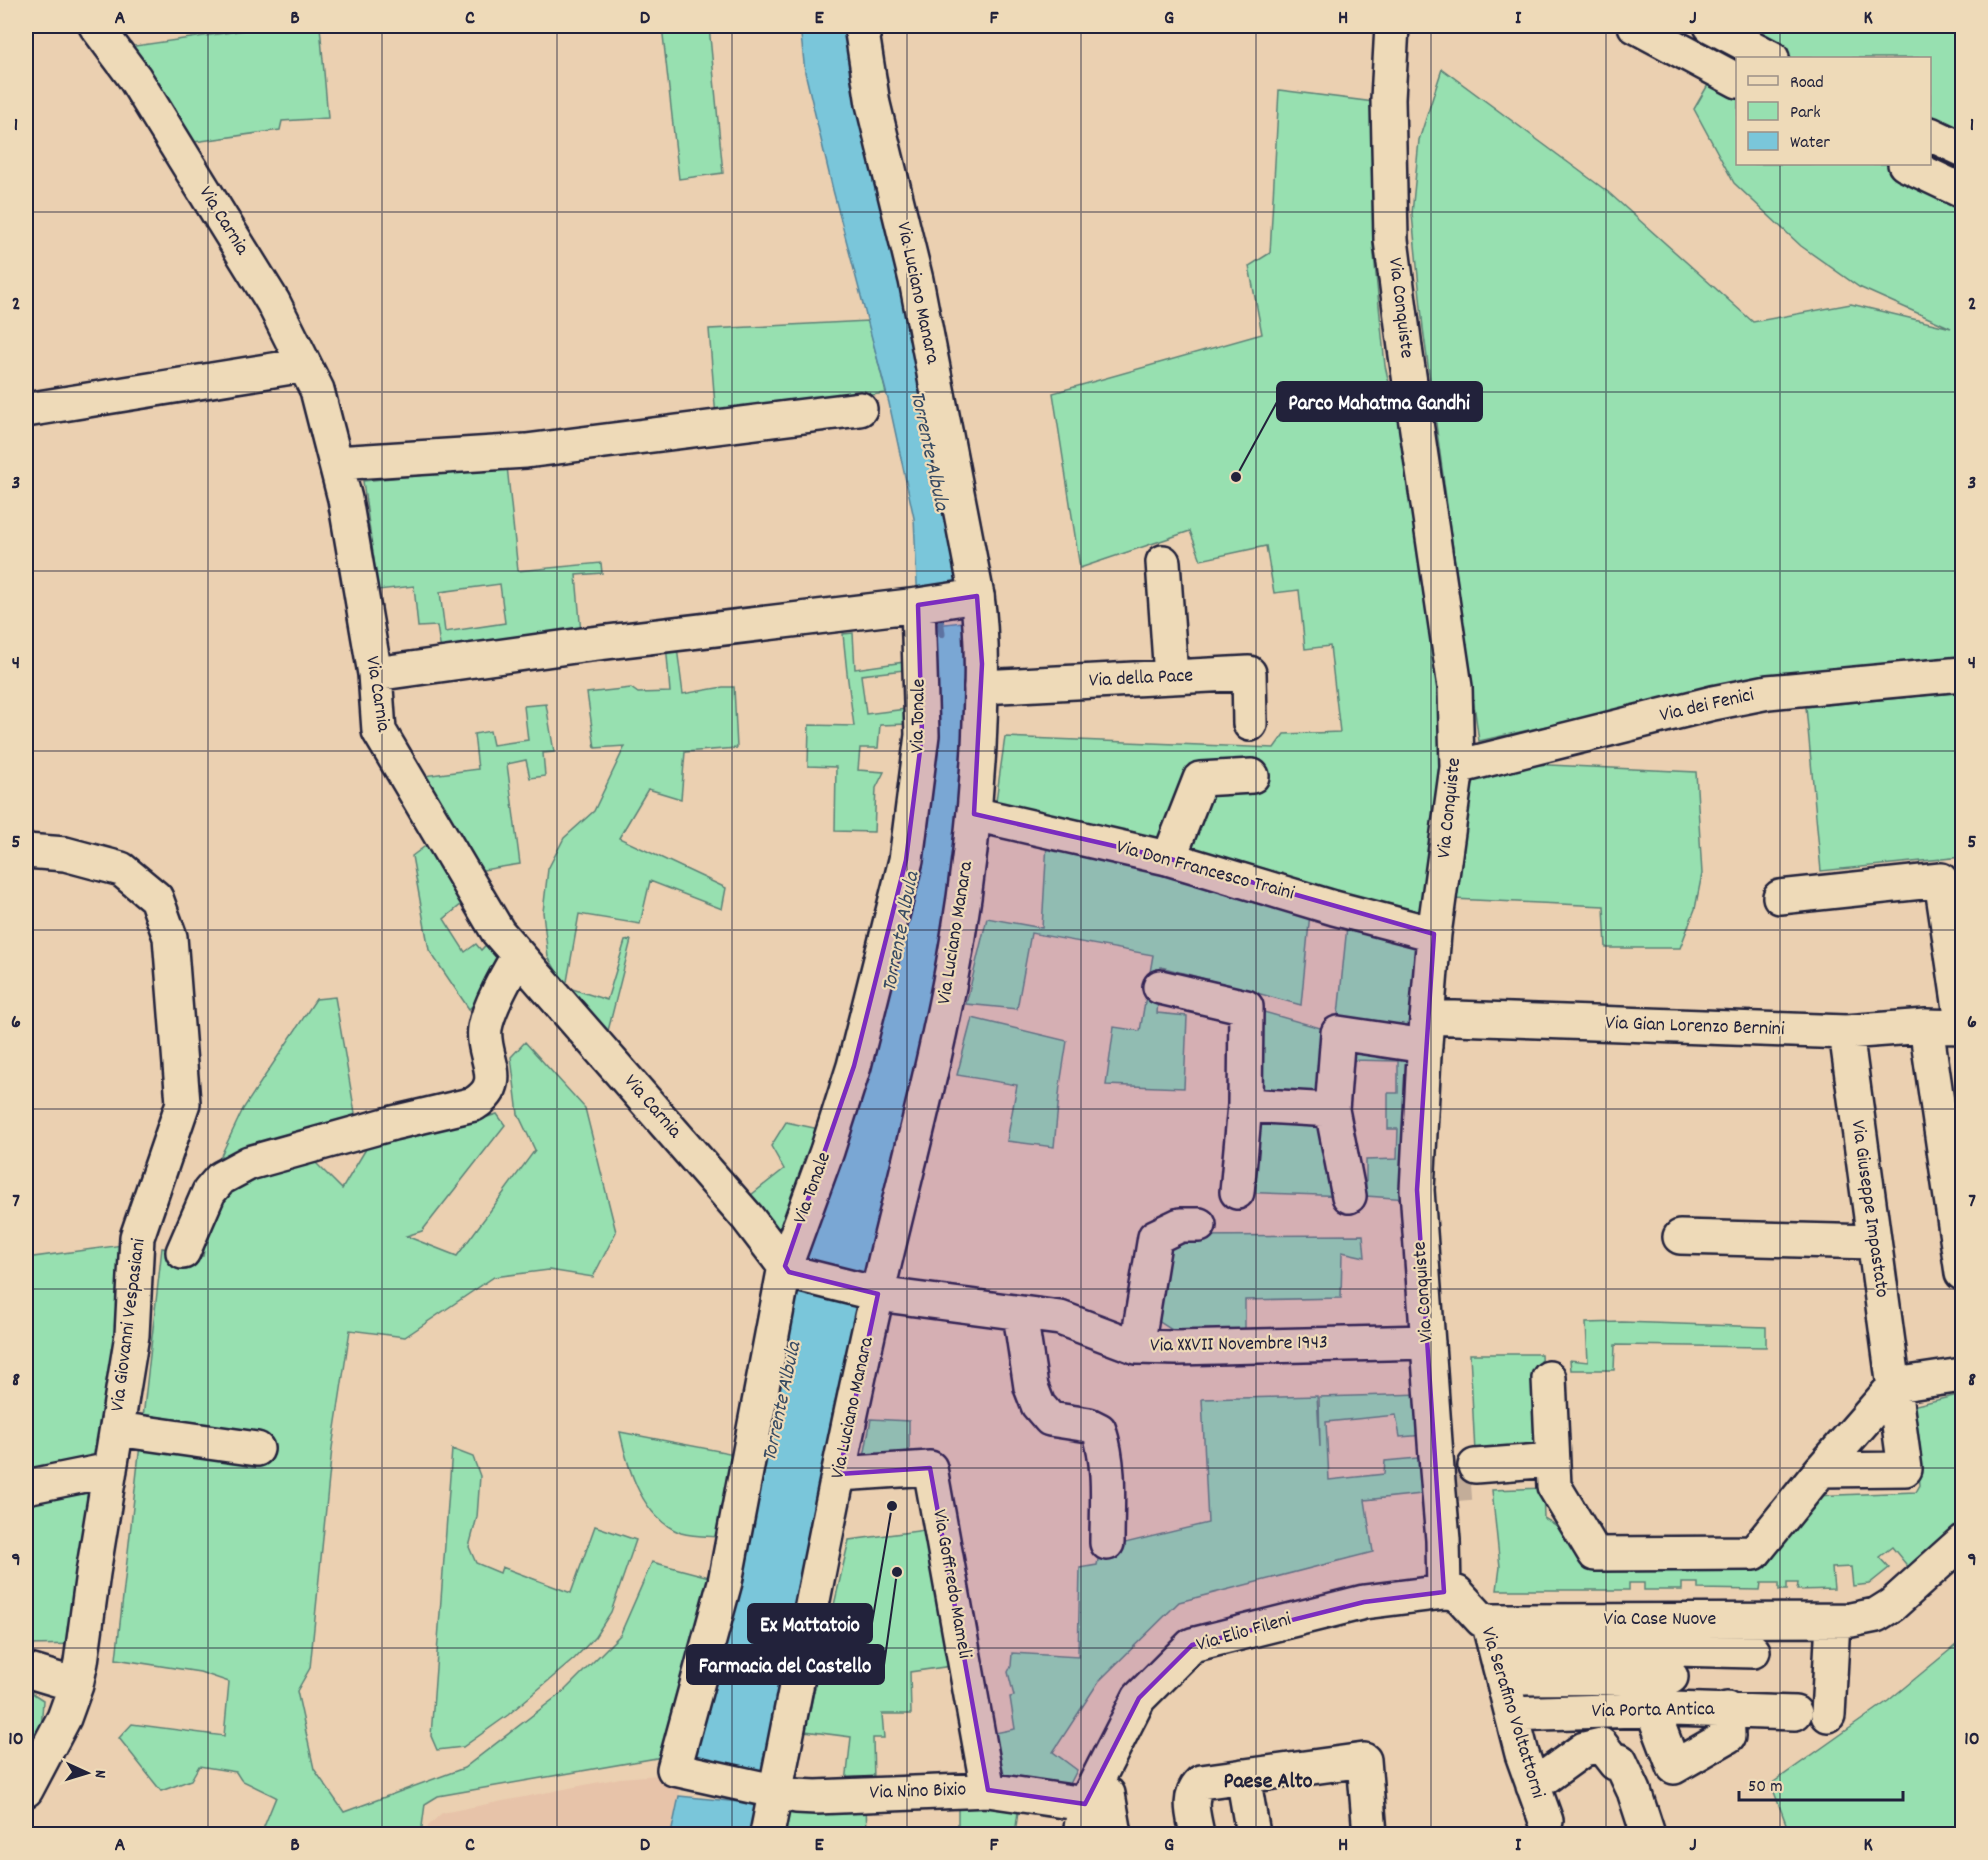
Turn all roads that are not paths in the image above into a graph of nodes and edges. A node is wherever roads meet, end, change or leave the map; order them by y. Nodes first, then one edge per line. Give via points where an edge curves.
1 (104, 26) edge
2 (861, 26) edge
3 (1392, 26) edge
4 (1635, 26) edge
5 (1711, 26) edge
6 (1770, 57) edge
7 (1736, 80) edge
8 (1931, 135) edge
9 (1962, 149) edge
10 (1907, 165) edge
11 (1962, 190) edge
12 (304, 364) junction
13 (860, 409) dead end
14 (26, 410) edge
15 (336, 464) junction
16 (1163, 562) dead end
17 (971, 597) junction
18 (918, 604) junction
19 (375, 674) junction
20 (1962, 675) edge
21 (1171, 677) junction
22 (981, 687) junction
23 (1250, 724) dead end
24 (1456, 767) junction
25 (1252, 776) dead end
26 (974, 814) junction
27 (26, 851) edge
28 (1167, 858) junction
29 (1780, 897) dead end
30 (1434, 934) junction
31 (518, 956) junction
32 (1160, 987) dead end
33 (1962, 1022) edge
34 (1926, 1026) junction
35 (1962, 1027) edge
36 (1426, 1031) junction
37 (1846, 1032) junction
38 (1245, 1105) junction
39 (1332, 1110) junction
40 (1237, 1192) dead end
41 (1348, 1196) dead end
42 (1199, 1225) dead end
43 (1680, 1237) dead end
44 (1873, 1242) junction
45 (183, 1252) dead end
46 (787, 1269) junction
47 (1962, 1273) edge
48 (869, 1292) junction
49 (1020, 1314) junction
50 (1428, 1342) junction
51 (1137, 1347) junction
52 (1962, 1375) edge
53 (1549, 1378) dead end
54 (1894, 1385) junction
55 (117, 1430) junction
56 (257, 1449) dead end
57 (1553, 1469) junction
58 (110, 1470) junction
59 (1821, 1470) junction
60 (839, 1474) junction
61 (1476, 1474) tunnel mouth
62 (26, 1487) edge
63 (1962, 1542) edge
64 (1107, 1543) dead end
65 (1444, 1592) junction
66 (1488, 1621) junction
67 (1833, 1621) junction
68 (1754, 1651) dead end
69 (1499, 1665) junction
70 (26, 1670) edge
71 (1670, 1673) junction
72 (76, 1685) junction
73 (1727, 1709) junction
74 (1580, 1712) junction
75 (1795, 1713) dead end
76 (1512, 1714) junction
77 (1828, 1715) dead end
78 (1584, 1749) junction
79 (683, 1771) joint
80 (1243, 1776) junction
81 (1533, 1786) junction
82 (26, 1790) edge
83 (763, 1790) junction
84 (988, 1790) junction
85 (1082, 1819) edge
86 (1195, 1821) edge
87 (1552, 1830) edge
88 (767, 1834) edge
89 (1115, 1834) edge
90 (1253, 1834) edge
91 (1370, 1834) edge
92 (1643, 1834) edge

1 - 12 main road, Via Carnia via 267,292
2 - 17 main road, Via Luciano Manara via 873,104 916,280
3 - 24 main road, Via Conquiste via 1388,99 1391,240 1455,687
4 - 7 main road
5 - 6 main road
8 - 9 main road
10 - 11 main road
12 - 14 main road
12 - 15 main road, Via Carnia via 317,390
13 - 15 main road via 525,451
15 - 19 main road, Via Carnia
16 - 21 main road
17 - 18 main road
17 - 22 main road, Via Luciano Manara via 981,641
18 - 19 main road
18 - 46 main road, Via Tonale via 922,735 906,860 854,1066
19 - 31 main road, Via Carnia via 379,731 498,932
20 - 24 main road, Via dei Fenici via 1768,692
21 - 22 main road, Via della Pace
21 - 23 main road, Via della Pace via 1249,673
22 - 26 main road, Via Luciano Manara
24 - 30 main road, Via Conquiste
25 - 28 main road via 1200,779
26 - 28 main road, Via Don Francesco Traini
26 - 48 main road, Via Luciano Manara via 946,1001
27 - 55 main road, Via Giovanni Vespasiani via 64,854 121,869 156,898 170,937 183,1103 137,1238 132,1335
28 - 30 main road, Via Don Francesco Traini
29 - 33 main road via 1941,880
30 - 36 main road, Via Conquiste
31 - 45 main road via 485,1028 493,1068 490,1086 482,1099 249,1163 221,1178 209,1192
31 - 46 main road, Via Carnia via 747,1217
32 - 38 main road via 1246,1006
34 - 35 main road, Via Gian Lorenzo Bernini
34 - 37 main road, Via Gian Lorenzo Bernini
34 - 47 main road
36 - 37 main road, Via Gian Lorenzo Bernini
36 - 39 main road, Via Gian Lorenzo Bernini via 1338,1033
36 - 50 main road, Via Conquiste via 1418,1190
37 - 44 main road, Via Giuseppe Impastato
38 - 39 main road
38 - 40 main road
39 - 41 main road
42 - 51 main road via 1180,1225 1155,1237
43 - 44 main road
44 - 54 main road, Via Giuseppe Impastato
46 - 48 main road
46 - 79 main road, Via Tonale
48 - 49 main road, Via XXVII Novembre 1943
48 - 60 main road, Via Luciano Manara
49 - 51 main road, Via XXVII Novembre 1943 via 1060,1318
49 - 64 main road via 1031,1387 1038,1405 1050,1419 1099,1430 1107,1476
50 - 51 main road, Via XXVII Novembre 1943
50 - 65 main road, Via Conquiste
52 - 54 main road
53 - 57 main road
54 - 59 main road
54 - 59 main road, Via Giuseppe Impastato via 1905,1469
55 - 56 main road
55 - 58 main road, Via Giovanni Vespasiani
57 - 59 main road via 1554,1486 1595,1554 1754,1553
57 - 61 main road
58 - 62 main road
58 - 72 main road, Via Giovanni Vespasiani
60 - 83 main road, Via Luciano Manara
60 - 84 main road, Via Goffredo Mameli via 930,1468
63 - 67 main road, Via Case Nuove via 1884,1610 1867,1617
65 - 66 main road, Via Serafino Voltattorni via 1457,1593 1482,1620
65 - 85 main road, Via Elio Fileni via 1364,1602 1192,1645 1139,1698
66 - 69 main road, Via Serafino Voltattorni
66 - 71 main road, Via Case Nuove
67 - 71 main road, Via Case Nuove
67 - 77 main road
68 - 71 main road
69 - 71 main road
69 - 76 main road, Via Serafino Voltattorni
70 - 72 main road
71 - 73 main road, Via Porta Antica
71 - 73 main road via 1674,1767 1728,1736
71 - 74 main road, Via Porta Antica
72 - 82 main road, Via Giovanni Vespasiani via 64,1718
73 - 75 main road, Via Porta Antica
74 - 76 main road, Via Porta Antica
74 - 78 main road
76 - 81 main road, Via Serafino Voltattorni
78 - 81 main road
78 - 92 main road via 1601,1745 1615,1763 1620,1761 1647,1831
79 - 83 main road, Via Nino Bixio
80 - 86 main road via 1201,1782 1195,1788
80 - 90 main road
80 - 91 main road via 1364,1760
81 - 87 main road, Via Serafino Voltattorni
83 - 84 main road, Via Nino Bixio via 816,1797
83 - 88 main road, Via Luciano Manara
84 - 85 main road, Via Nino Bixio
85 - 89 main road via 1108,1794

